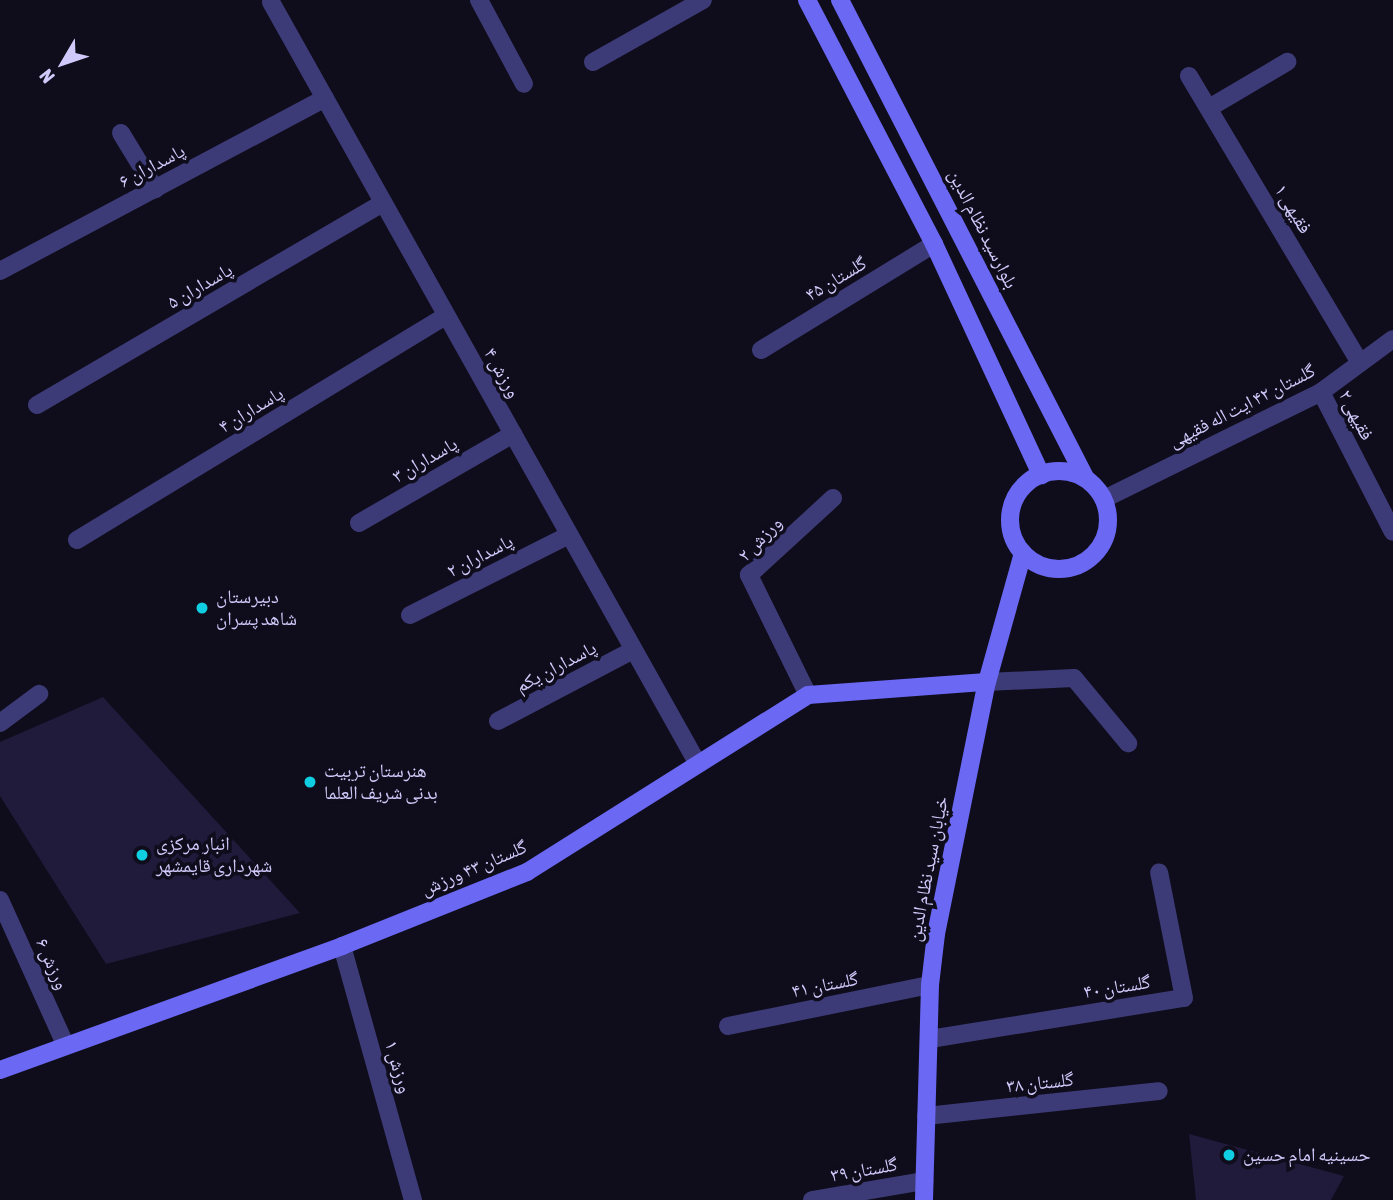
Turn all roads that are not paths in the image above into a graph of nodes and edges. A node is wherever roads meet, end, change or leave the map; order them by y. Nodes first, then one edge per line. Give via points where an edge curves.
1 (479, 0) edge
2 (703, 0) edge
3 (807, 0) edge
4 (840, 0) edge
5 (271, 2) dead end
6 (593, 62) dead end
7 (1287, 62) dead end
8 (1189, 76) dead end
9 (524, 84) dead end
10 (325, 98) junction
11 (1209, 108) junction
12 (121, 133) dead end
13 (155, 189) junction
14 (383, 203) junction
15 (934, 244) junction
16 (0, 271) edge
17 (446, 316) junction
18 (1393, 339) edge
19 (761, 350) dead end
20 (1360, 363) junction
21 (1321, 391) junction
22 (37, 405) dead end
23 (513, 434) junction
24 (1041, 475) junction
25 (1086, 479) junction
26 (833, 498) dead end
27 (1104, 499) junction
28 (359, 523) dead end
29 (1393, 532) edge
30 (569, 535) junction
31 (77, 540) dead end
32 (1023, 553) junction
33 (410, 615) dead end
34 (634, 650) junction
35 (987, 681) junction
36 (39, 694) dead end
37 (808, 695) junction
38 (498, 721) dead end
39 (0, 723) edge
40 (1128, 743) dead end
41 (698, 764) junction
42 (1159, 872) dead end
43 (0, 900) edge
44 (342, 946) junction
45 (930, 985) junction
46 (728, 1026) dead end
47 (930, 1039) junction
48 (66, 1046) junction
49 (0, 1070) edge
50 (1159, 1091) dead end
51 (926, 1116) junction
52 (924, 1181) junction
53 (413, 1200) edge
54 (812, 1200) edge
55 (924, 1200) edge

1 - 9 street
2 - 6 street
3 - 15 main road
4 - 25 main road, بلوارسید نظام الدین
5 - 10 street, ورزش ۴
7 - 11 street
8 - 11 street, فقیهی ۱
10 - 13 street, پاسداران ۶
10 - 14 street, ورزش ۴
11 - 20 street, فقیهی ۱
12 - 13 street
13 - 16 street, پاسداران ۶
14 - 17 street, ورزش ۴
14 - 22 street, پاسداران ۵
15 - 19 street, گلستان ۴۵
15 - 24 main road
17 - 23 street, ورزش ۴
17 - 31 street, پاسداران ۴
18 - 20 street, گلستان ۴۲ ایت اله فقیهی
20 - 21 street, گلستان ۴۲ ایت اله فقیهی
21 - 27 street, گلستان ۴۲ ایت اله فقیهی
21 - 29 street, فقیهی ۲
23 - 28 street, پاسداران ۳
23 - 30 street, ورزش ۴
24 - 25 main road via 1071,472
24 - 32 main road via 1027,483 1011,509 1010,525
25 - 27 main road
26 - 37 street, ورزش ۲ via 749,575
27 - 32 main road via 1108,530 1093,556 1065,569 1035,563
30 - 33 street, پاسداران ۲
30 - 34 street, ورزش ۴
32 - 35 main road, خیابان سید نظام الدین
34 - 38 street, پاسداران یکم
34 - 41 street, ورزش ۴
35 - 37 main road, گلستان ۴۳ ورزش
35 - 40 street via 1074,678
35 - 45 main road, خیابان سید نظام الدین
36 - 39 street
37 - 41 main road, گلستان ۴۳ ورزش
41 - 44 main road, گلستان ۴۳ ورزش via 527,872
42 - 47 street, گلستان ۴۰ via 1184,998
43 - 48 street, ورزش ۶
44 - 48 main road, گلستان ۴۳ ورزش
44 - 53 street, ورزش ۱
45 - 46 street, گلستان ۴۱
45 - 47 main road, خیابان سید نظام الدین
47 - 51 main road, خیابان سید نظام الدین
48 - 49 main road, گلستان ۴۳ ورزش
50 - 51 street, گلستان ۳۸
51 - 52 main road, خیابان سید نظام الدین
52 - 54 street, گلستان ۳۹
52 - 55 main road, خیابان سید نظام الدین

